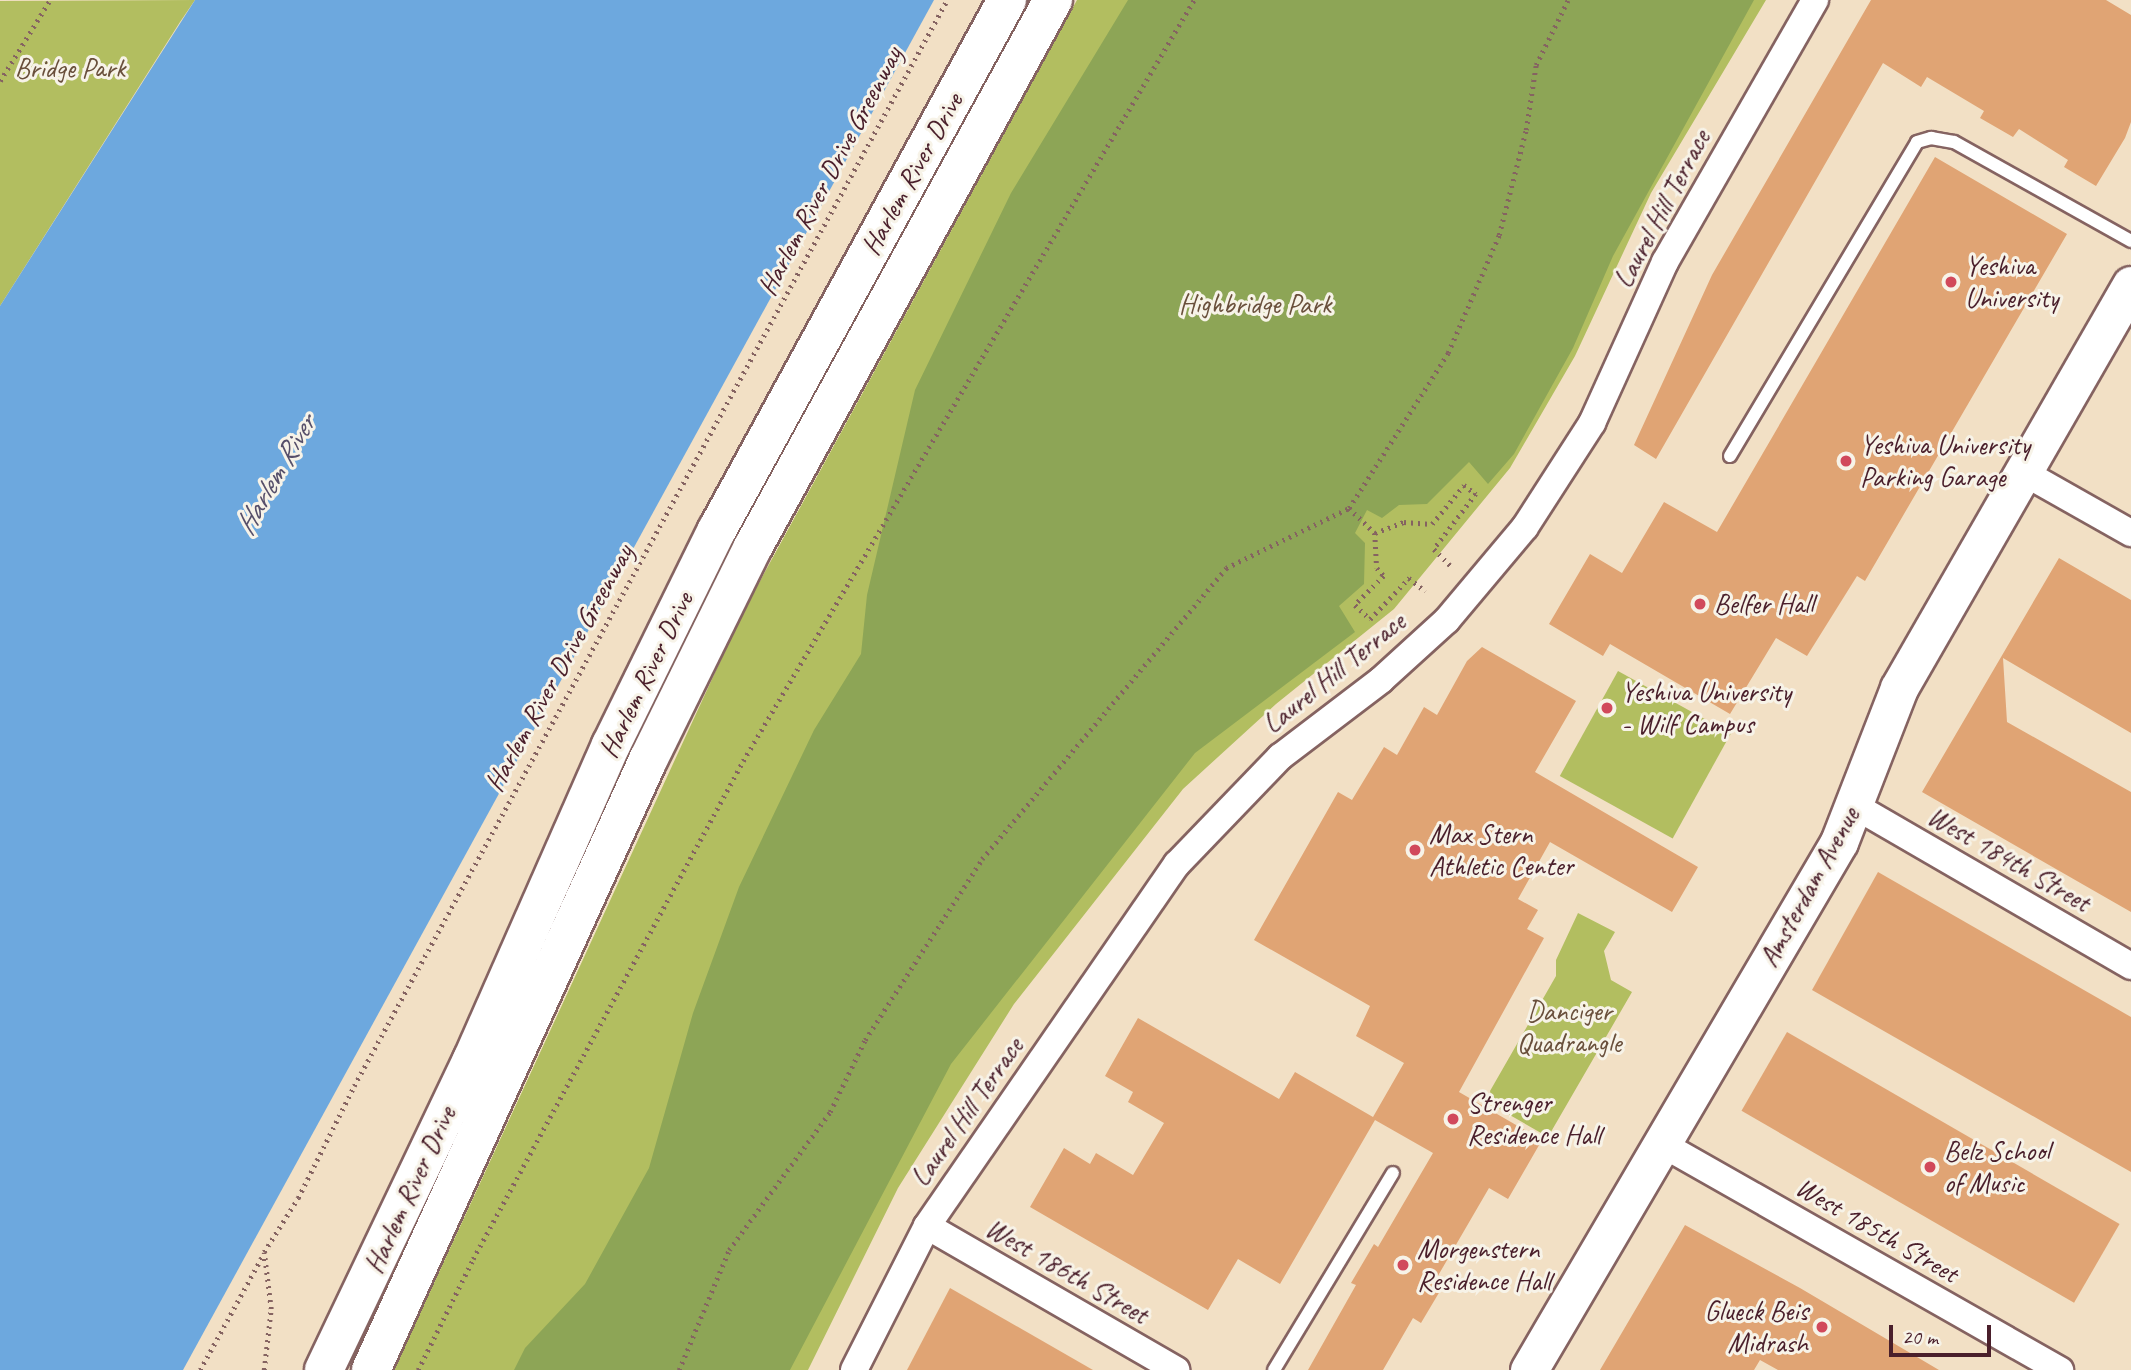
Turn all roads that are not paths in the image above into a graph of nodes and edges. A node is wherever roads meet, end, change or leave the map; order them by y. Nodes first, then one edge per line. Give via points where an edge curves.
1 (1007, 0) edge
2 (1053, 0) edge
3 (1815, 0) edge
4 (2131, 241) edge
5 (2131, 285) edge
6 (1730, 456) dead end
7 (2023, 472) junction
8 (2131, 533) edge
9 (1855, 806) junction
10 (2131, 966) edge
11 (1662, 1144) junction
12 (1393, 1173) dead end
13 (927, 1226) junction
14 (324, 1370) edge
15 (370, 1370) edge
16 (854, 1370) edge
17 (1176, 1370) edge
18 (1274, 1370) edge
19 (1529, 1370) edge
20 (2060, 1370) edge

1 - 14 highway, Harlem River Drive via 717,530 611,746 472,1060
2 - 15 highway, Harlem River Drive via 752,547 648,760
3 - 13 street, Laurel Hill Terrace via 1665,262 1592,422 1525,527 1447,620 1381,680 1280,757 1177,864
4 - 6 lane via 1954,142 1931,138 1917,142
5 - 7 main road, Amsterdam Avenue
7 - 8 street
7 - 9 main road, Amsterdam Avenue via 1899,688
9 - 10 street, West 184th Street
9 - 11 main road, Amsterdam Avenue
11 - 19 main road, Amsterdam Avenue
11 - 20 street, West 185th Street
12 - 18 lane
13 - 16 street, Laurel Hill Terrace
13 - 17 street, West 186th Street

